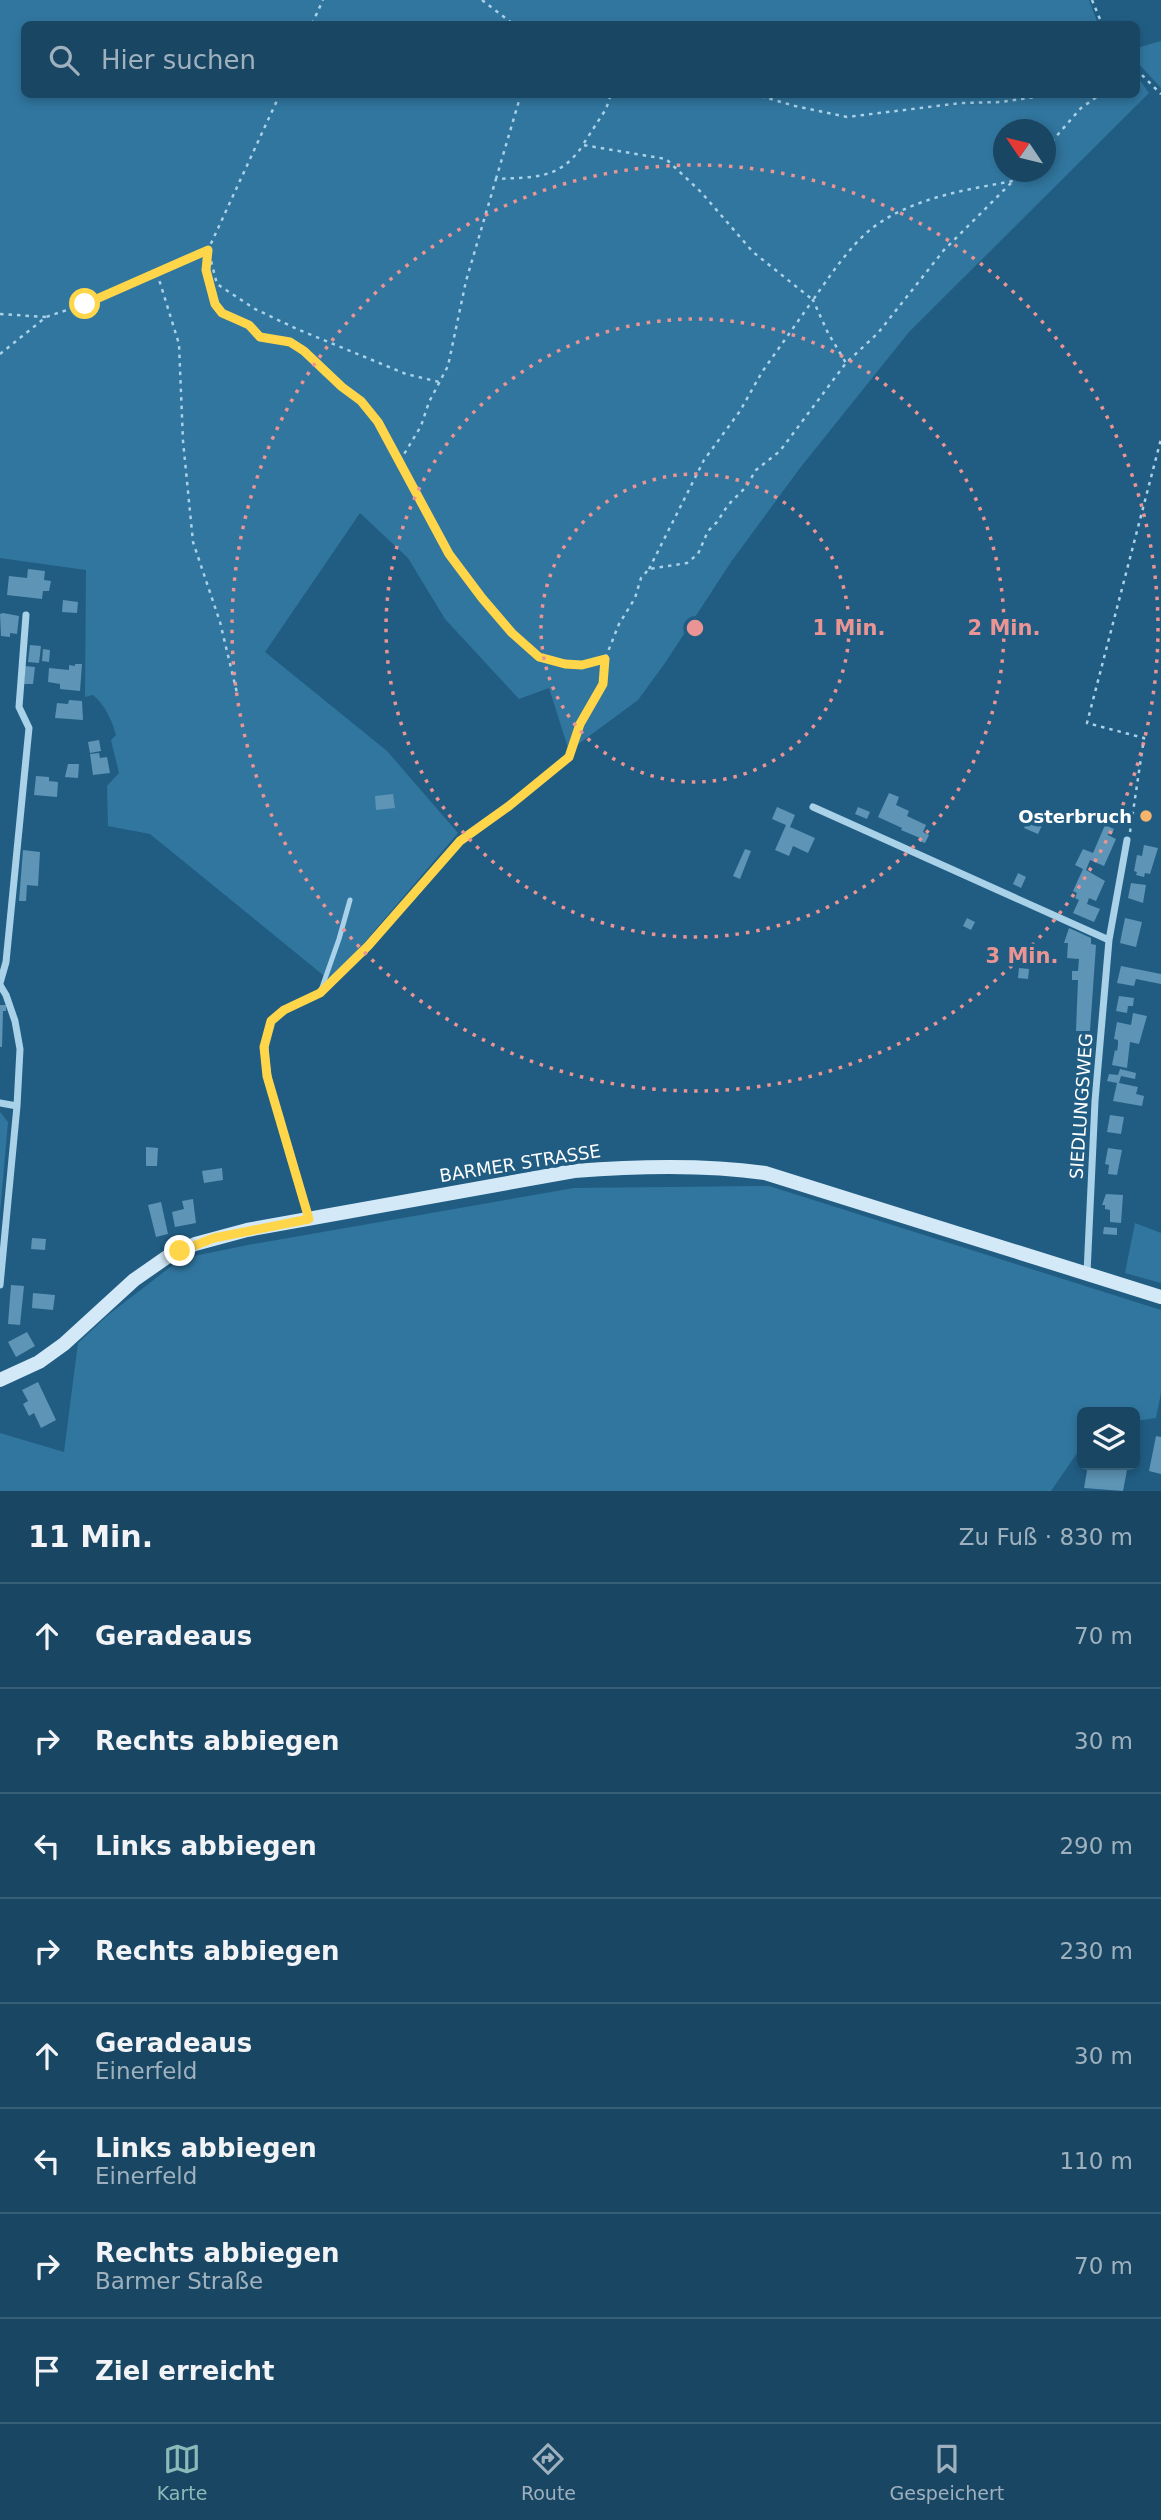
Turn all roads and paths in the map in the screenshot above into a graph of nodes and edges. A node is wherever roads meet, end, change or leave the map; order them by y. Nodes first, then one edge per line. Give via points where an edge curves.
1 (323, 0) edge
2 (482, 0) edge
3 (1092, 0) edge
4 (313, 21) edge
5 (509, 21) edge
6 (1101, 21) edge
7 (1140, 74) edge
8 (1161, 94) edge
9 (278, 98) edge
10 (520, 98) edge
11 (610, 98) edge
12 (768, 98) edge
13 (1028, 98) edge
14 (1095, 98) edge
15 (1056, 136) edge
16 (583, 145) junction
17 (496, 179) junction
18 (1009, 182) edge
19 (1012, 182) edge
20 (208, 250) junction
21 (157, 273) junction
22 (813, 300) junction
23 (0, 314) edge
24 (46, 317) junction
25 (0, 354) edge
26 (846, 363) junction
27 (439, 382) junction
28 (1161, 439) edge
29 (400, 461) junction
30 (649, 569) junction
31 (26, 615) dead end
32 (605, 659) junction
33 (237, 693) dead end
34 (813, 807) dead end
35 (1127, 840) joint
36 (350, 900) dead end
37 (1109, 940) junction
38 (0, 984) edge
39 (320, 993) junction
40 (0, 1103) edge
41 (17, 1106) junction
42 (309, 1219) junction
43 (1087, 1274) junction
44 (0, 1285) edge
45 (1161, 1297) edge
46 (0, 1380) edge

1 - 4 path
2 - 5 path
3 - 6 path
7 - 8 path
9 - 20 path
10 - 17 path
11 - 16 path
12 - 13 path via 847,117
14 - 15 path
16 - 17 path via 572,161 543,176
16 - 22 path via 666,159 754,252
17 - 27 path via 448,366
18 - 22 path via 920,202 871,230
19 - 26 path via 944,250 878,333
20 - 21 path
20 - 27 path via 217,284 255,309 406,374
20 - 29 path via 206,270 222,313 249,325 260,337 290,342 304,351 361,401
21 - 24 path
21 - 33 path via 179,344 193,542 220,622
22 - 26 path
22 - 30 path via 704,460
23 - 24 path
24 - 25 path
26 - 30 path via 780,451 756,470 727,505 698,554 687,563
27 - 29 path
28 - 35 path via 1087,723 1144,738
29 - 32 path via 449,554 512,633 539,657 582,665
30 - 32 path via 618,624
31 - 38 street via 19,707 29,728
32 - 39 path via 603,684 580,724 569,757 460,841
34 - 37 street
35 - 37 street, SIEDLUNGSWEG
36 - 39 lane
37 - 43 street, SIEDLUNGSWEG
38 - 41 street via 20,1049
39 - 42 lane via 271,1021 264,1047 267,1076
40 - 41 street
41 - 44 street
42 - 43 main road, BARMER STRASSE via 574,1171 746,1170 793,1180
42 - 46 main road, BARMER STRASSE via 214,1238 167,1257 134,1280 64,1344
43 - 45 main road, BARMER STRASSE

